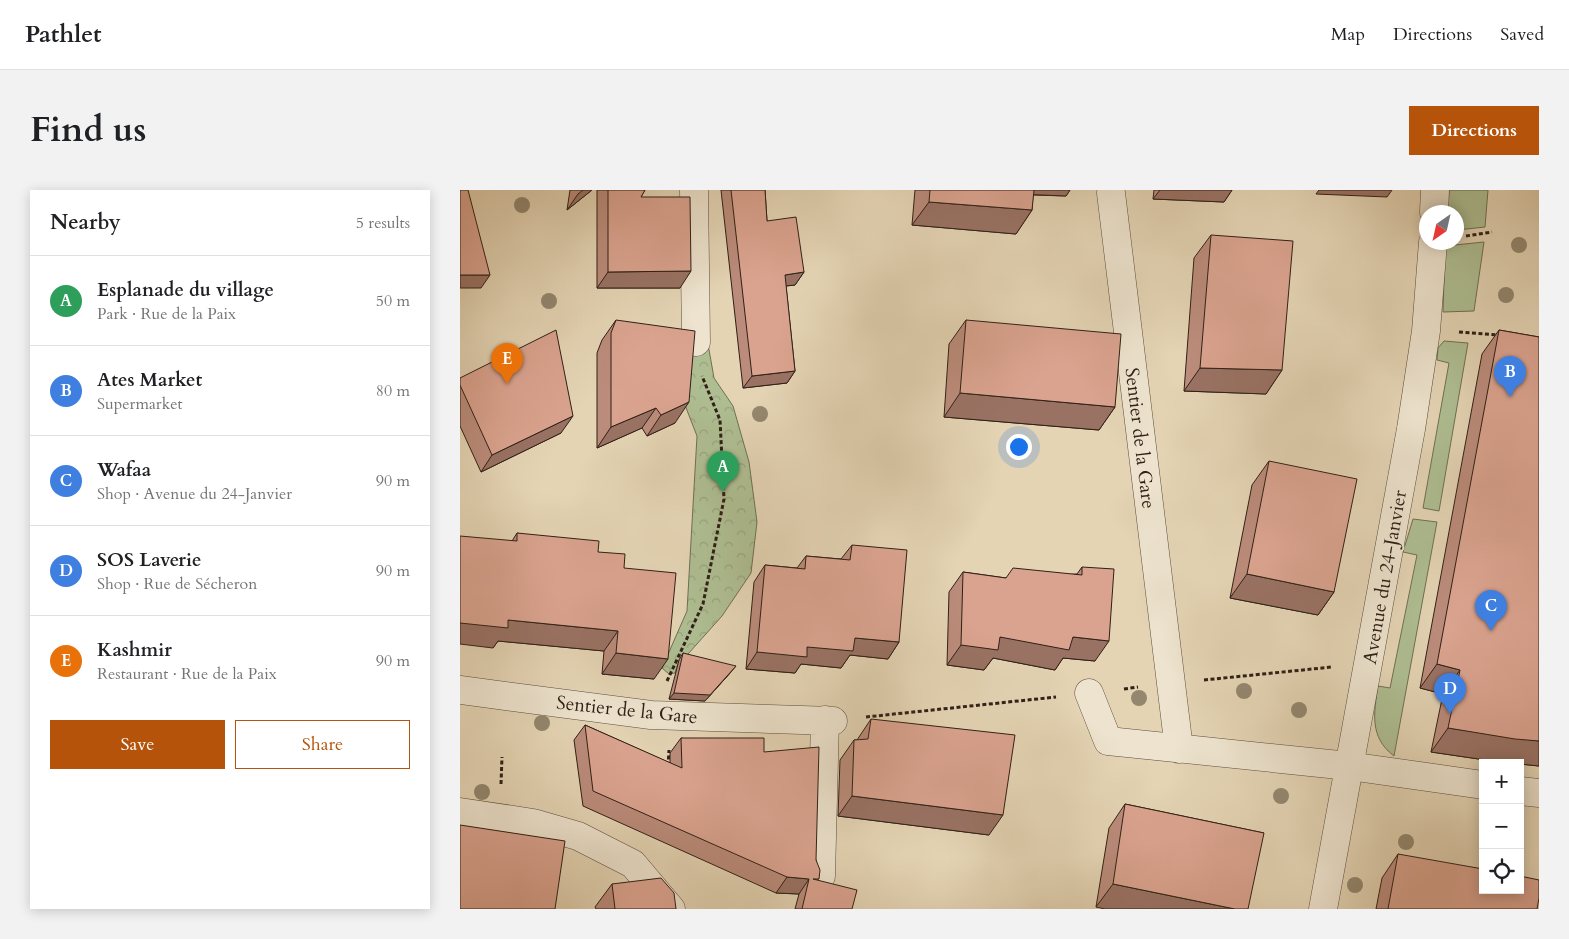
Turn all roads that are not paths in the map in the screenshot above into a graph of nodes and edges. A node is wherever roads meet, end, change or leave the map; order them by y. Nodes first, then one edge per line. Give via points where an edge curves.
1 (694, 190) edge
2 (1435, 190) edge
3 (1111, 192) dead end
4 (1434, 205) edge
5 (1431, 250) edge
6 (696, 342) edge
7 (460, 690) edge
8 (1089, 693) road end
9 (1179, 749) junction
10 (1350, 766) junction
11 (1479, 784) edge
12 (1524, 791) edge
13 (1539, 793) edge
14 (460, 812) edge
15 (821, 876) edge
16 (672, 909) edge
17 (1323, 909) edge

1 - 6 street
2 - 4 street
3 - 9 street, Sentier de la Gare
5 - 10 street, Avenue du 24-Janvier via 1426,331 1411,430
7 - 15 street, Sentier de la Gare via 661,716 829,721
8 - 9 street via 1108,741
9 - 10 street
10 - 11 street
10 - 17 street, Avenue du 24-Janvier
12 - 13 street
14 - 16 street via 533,823 578,836 633,864

